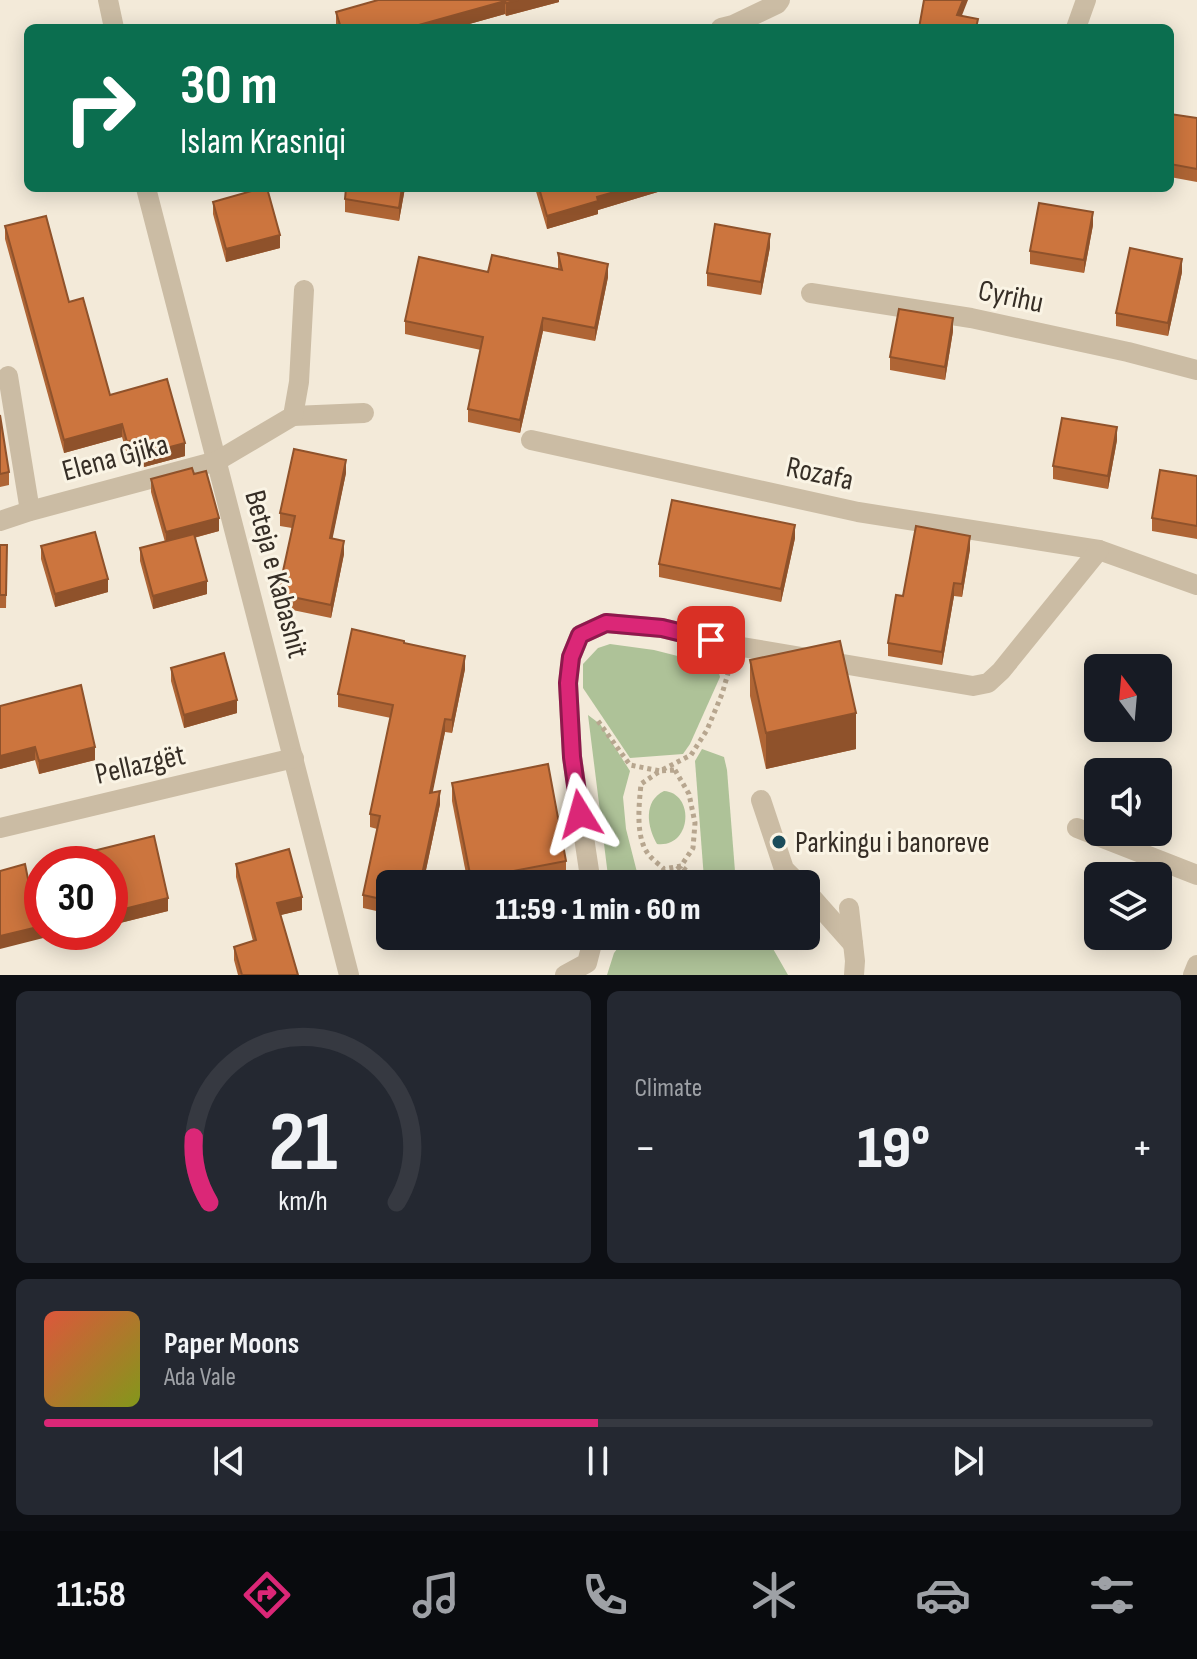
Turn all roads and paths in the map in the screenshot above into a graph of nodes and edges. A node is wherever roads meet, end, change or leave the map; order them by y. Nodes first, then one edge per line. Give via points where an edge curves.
1 (108, 0) edge
2 (780, 0) edge
3 (1086, 0) edge
4 (113, 24) edge
5 (735, 24) edge
6 (1077, 24) edge
7 (147, 192) edge
8 (304, 290) dead end
9 (811, 293) dead end
10 (1197, 370) edge
11 (8, 376) dead end
12 (364, 413) dead end
13 (293, 416) junction
14 (531, 440) dead end
15 (217, 461) junction
16 (30, 511) junction
17 (0, 521) edge
18 (1099, 550) junction
19 (1197, 585) edge
20 (736, 646) junction
21 (568, 683) junction
22 (294, 758) junction
23 (660, 771) junction
24 (761, 800) dead end
25 (0, 828) edge
26 (1077, 828) dead end
27 (681, 866) junction
28 (589, 870) edge
29 (676, 870) edge
30 (686, 870) edge
31 (785, 870) edge
32 (1197, 875) edge
33 (820, 907) edge
34 (849, 908) dead end
35 (853, 944) junction
36 (590, 950) edge
37 (1197, 965) edge
38 (349, 975) edge
39 (565, 975) edge
40 (854, 975) edge
41 (1193, 975) edge

1 - 4 street
2 - 5 street
3 - 6 street
7 - 15 street, Beteja e Kabashit
8 - 13 street
9 - 10 street, Cyrihu via 971,318
11 - 16 street, Elena Gjika
12 - 13 street
13 - 15 street, Elena Gjika
14 - 18 street, Rozafa via 858,512
15 - 16 street, Elena Gjika
15 - 22 street, Beteja e Kabashit
16 - 17 street, Elena Gjika
18 - 19 street, Rozafa
18 - 20 street via 988,683 973,686
20 - 21 street via 662,628 606,623 580,635
20 - 23 path via 707,730 691,755
21 - 23 path via 630,765
21 - 28 street via 572,757
22 - 25 street, Pellazgët
22 - 38 street, Beteja e Kabashit
23 - 27 path via 675,770 689,794 693,848
23 - 27 path via 641,784 641,835 648,854 664,869
24 - 31 street
26 - 32 street
27 - 29 path
27 - 30 path
33 - 35 street
34 - 35 street
35 - 40 street
36 - 39 street via 587,963
37 - 41 street

